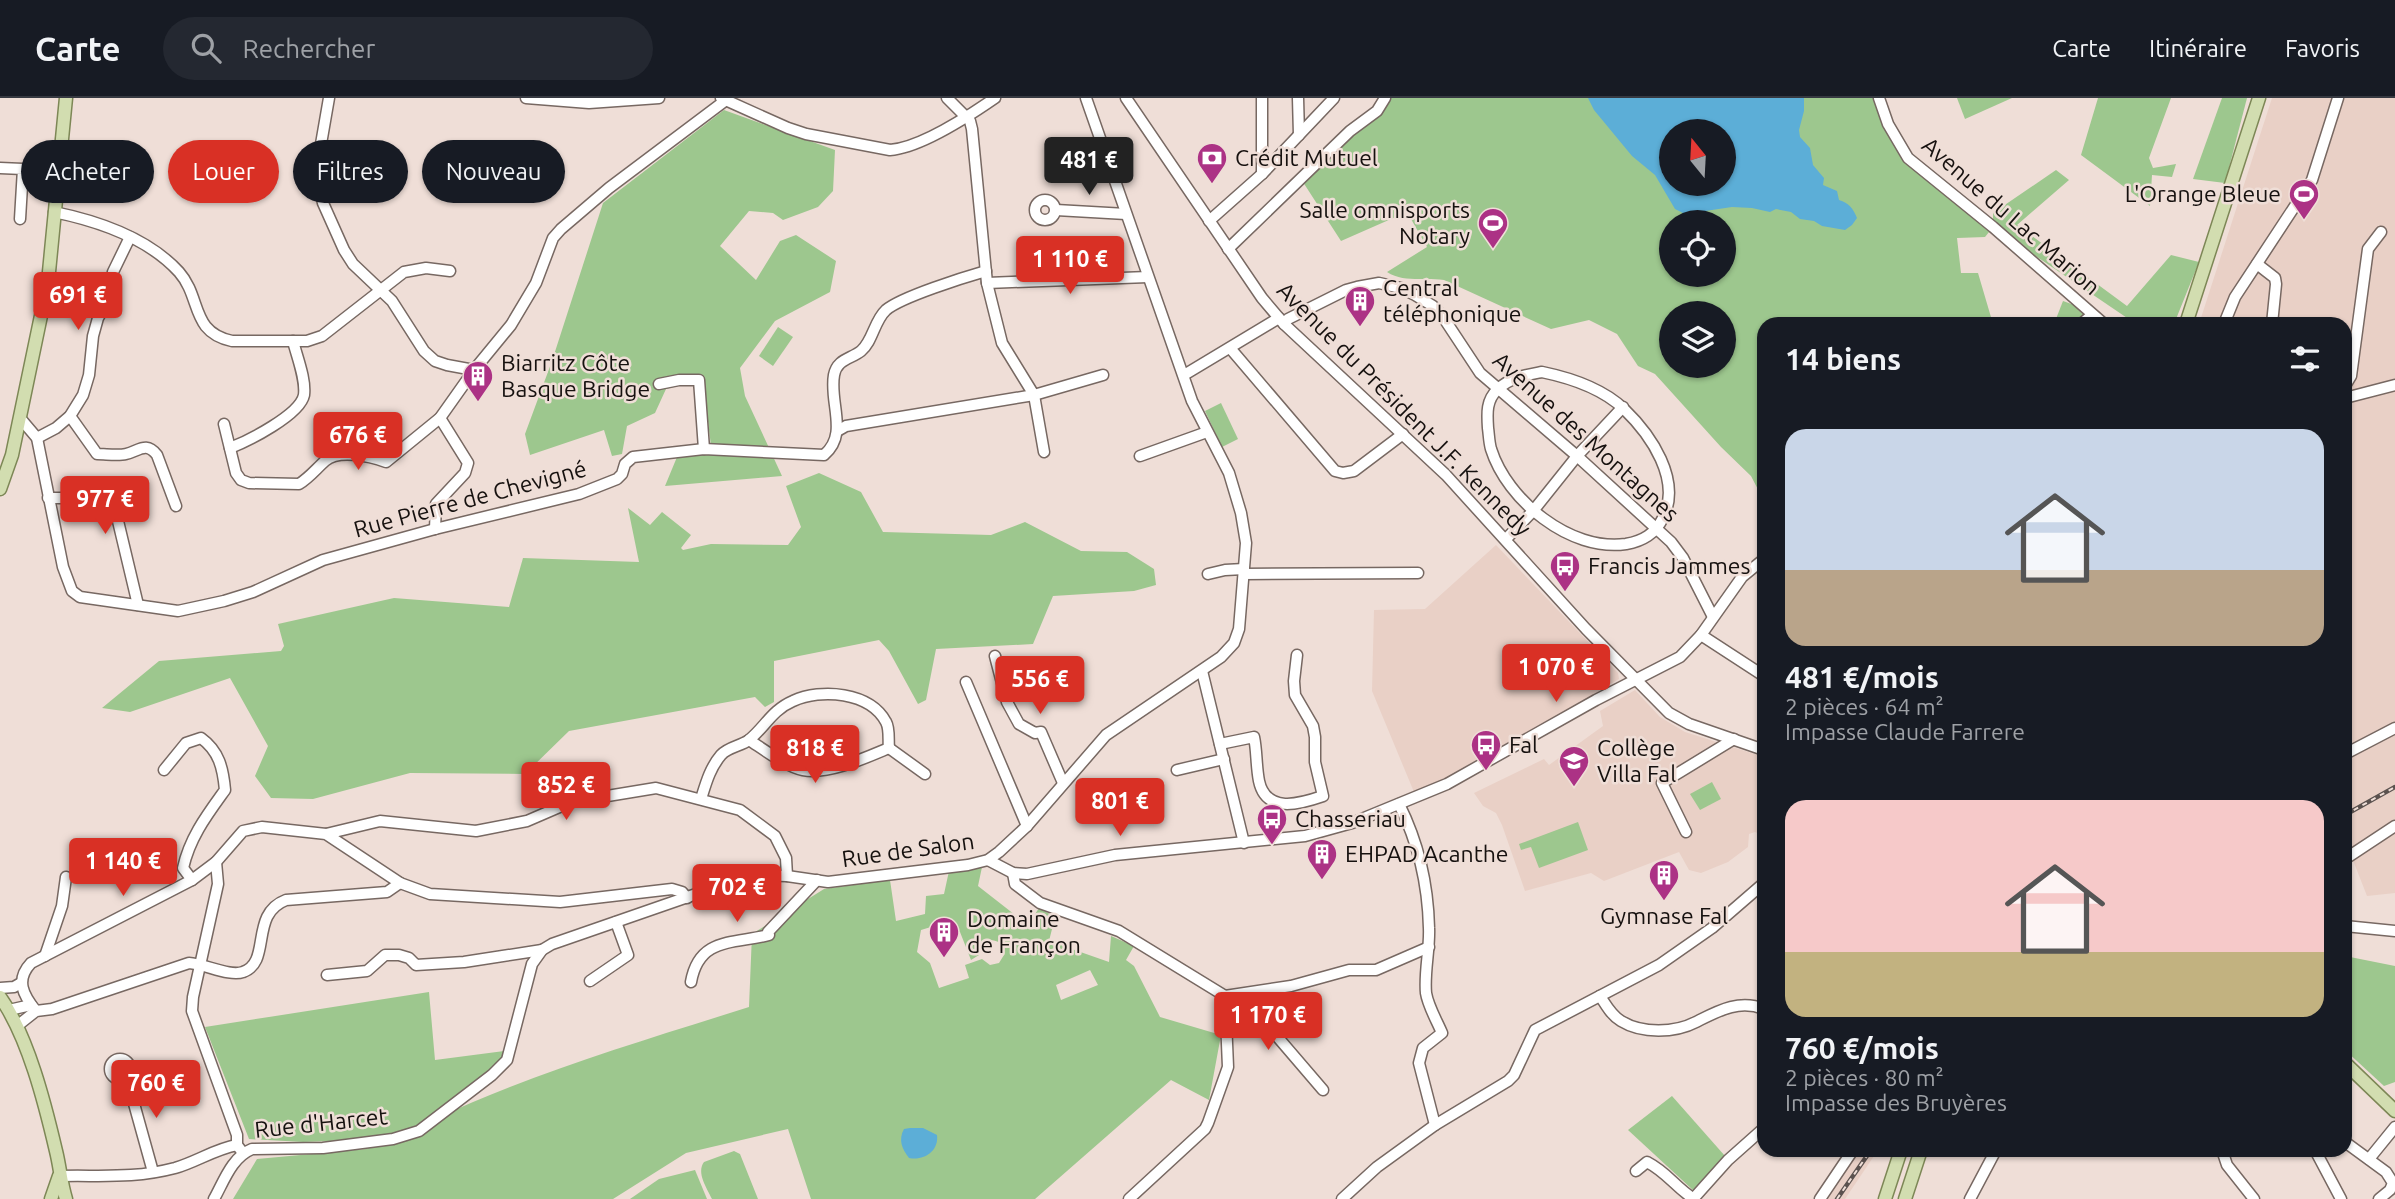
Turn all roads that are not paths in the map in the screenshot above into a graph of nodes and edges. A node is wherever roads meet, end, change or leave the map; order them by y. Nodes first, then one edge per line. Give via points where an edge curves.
1 (66, 98) edge
2 (329, 98) edge
3 (526, 98) edge
4 (659, 98) edge
5 (947, 98) edge
6 (995, 98) edge
7 (1086, 98) edge
8 (1126, 98) edge
9 (1262, 98) edge
10 (1298, 98) edge
11 (1334, 98) edge
12 (1385, 98) edge
13 (1879, 98) edge
14 (2259, 98) edge
15 (2338, 98) edge
16 (723, 99) edge
17 (565, 100) edge
18 (746, 104) edge
19 (965, 118) junction
20 (1299, 135) junction
21 (0, 168) edge
22 (1262, 174) junction
23 (1056, 210) dead end
24 (54, 212) junction
25 (1126, 214) junction
26 (20, 219) dead end
27 (1209, 220) junction
28 (2381, 232) dead end
29 (130, 237) junction
30 (1228, 249) junction
31 (2257, 264) junction
32 (450, 271) dead end
33 (986, 277) junction
34 (1149, 277) junction
35 (381, 289) junction
36 (2092, 315) junction
37 (2090, 317) edge
38 (2095, 317) edge
39 (2188, 317) edge
40 (2227, 317) edge
41 (2273, 317) edge
42 (1281, 321) junction
43 (293, 341) junction
44 (1230, 348) junction
45 (2352, 369) edge
46 (474, 370) junction
47 (1103, 374) dead end
48 (1184, 375) junction
49 (659, 384) dead end
50 (2395, 385) edge
51 (1497, 389) junction
52 (1034, 395) junction
53 (2352, 396) edge
54 (1623, 407) junction
55 (70, 416) junction
56 (20, 418) junction
57 (440, 418) junction
58 (224, 424) dead end
59 (839, 430) junction
60 (1207, 432) junction
61 (1403, 434) junction
62 (37, 438) junction
63 (230, 448) junction
64 (704, 449) junction
65 (1044, 452) dead end
66 (1140, 456) dead end
67 (1577, 456) junction
68 (0, 489) edge
69 (48, 498) junction
70 (176, 506) dead end
71 (1533, 511) junction
72 (1658, 528) junction
73 (435, 529) junction
74 (1506, 539) junction
75 (1757, 565) edge
76 (1244, 571) junction
77 (1418, 573) dead end
78 (1208, 574) dead end
79 (138, 605) junction
80 (1713, 617) junction
81 (1701, 635) junction
82 (1297, 655) dead end
83 (995, 656) dead end
84 (1757, 670) edge
85 (1202, 671) junction
86 (1637, 681) junction
87 (966, 682) dead end
88 (2395, 728) edge
89 (749, 740) junction
90 (1734, 740) junction
91 (1220, 744) junction
92 (889, 748) junction
93 (1757, 748) edge
94 (2352, 750) edge
95 (1224, 759) junction
96 (164, 770) dead end
97 (1177, 770) dead end
98 (925, 774) dead end
99 (1063, 783) junction
100 (701, 799) junction
101 (1399, 804) junction
102 (1027, 826) junction
103 (2395, 826) edge
104 (1686, 832) dead end
105 (326, 834) junction
106 (1244, 843) junction
107 (2352, 854) edge
108 (988, 860) junction
109 (216, 862) junction
110 (1013, 873) junction
111 (787, 876) junction
112 (66, 877) dead end
113 (192, 880) junction
114 (817, 880) junction
115 (400, 883) junction
116 (1757, 889) edge
117 (687, 898) junction
118 (616, 922) junction
119 (2352, 927) edge
120 (2395, 931) edge
121 (1429, 947) junction
122 (542, 950) junction
123 (46, 956) junction
124 (201, 964) junction
125 (327, 975) dead end
126 (590, 981) dead end
127 (691, 982) dead end
128 (21, 987) junction
129 (0, 988) edge
130 (1249, 993) junction
131 (1225, 996) junction
132 (1600, 996) junction
133 (5, 1003) edge
134 (1757, 1007) edge
135 (33, 1008) junction
136 (18, 1027) junction
137 (2352, 1070) edge
138 (124, 1079) dead end
139 (1324, 1090) dead end
140 (2395, 1111) edge
141 (1435, 1125) junction
142 (2395, 1127) edge
143 (1757, 1134) edge
144 (2352, 1147) edge
145 (240, 1149) junction
146 (1848, 1157) edge
147 (1899, 1157) edge
148 (1908, 1157) edge
149 (1919, 1157) edge
150 (1992, 1157) edge
151 (2224, 1157) edge
152 (2319, 1157) edge
153 (2369, 1159) junction
154 (1636, 1171) dead end
155 (153, 1172) junction
156 (60, 1176) junction
157 (51, 1199) edge
158 (63, 1199) edge
159 (214, 1199) edge
160 (1129, 1199) edge
161 (1342, 1199) edge
162 (1694, 1199) edge
163 (1821, 1199) edge
164 (1885, 1199) edge
165 (1894, 1199) edge
166 (1905, 1199) edge
167 (1970, 1199) edge
168 (2254, 1199) edge
169 (2341, 1199) edge
170 (2379, 1199) edge

1 - 24 main road
2 - 35 street via 320,169 323,203 353,264
3 - 17 street
4 - 17 street via 589,103
5 - 19 street
6 - 19 street
7 - 25 street, Rue de Salon
8 - 27 street, Avenue du Président J.F. Kennedy
9 - 22 street
10 - 20 street
11 - 20 street
12 - 30 street via 1377,111 1350,131
13 - 36 street, Avenue du Lac Marion via 1908,158
14 - 39 main road
15 - 31 street via 2312,180
16 - 18 street
16 - 46 street via 561,229 517,315
18 - 19 street via 806,134 890,150 904,148
19 - 33 street via 970,121 975,150
20 - 22 street
21 - 26 street via 23,169
22 - 27 street
23 - 25 street
24 - 29 street
24 - 56 main road via 48,282
25 - 34 street, Rue de Salon
27 - 30 street, Avenue du Président J.F. Kennedy
28 - 45 street via 2368,249
29 - 43 street via 179,272 201,321 215,335 232,341
29 - 55 street via 98,318 84,393
30 - 42 street, Avenue du Président J.F. Kennedy
31 - 40 street
31 - 41 street via 2275,278
32 - 35 street via 426,268 404,272
33 - 34 street
33 - 52 street via 1002,343
33 - 59 street via 966,276 886,309 861,351 843,360 834,374
34 - 48 street, Rue de Salon
35 - 43 street via 322,336
35 - 46 street via 435,361
36 - 37 street
36 - 38 street, Avenue du Lac Marion
42 - 44 street
42 - 51 street, Avenue des Montagnes via 1346,290 1379,283 1401,288 1433,306 1480,373
42 - 61 street, Avenue du Président J.F. Kennedy
43 - 63 street via 303,384 300,402 255,437
44 - 48 street
44 - 61 street via 1335,471 1354,471
46 - 57 street
47 - 52 street
48 - 60 street, Rue de Salon
49 - 64 street via 699,380
50 - 53 street
51 - 54 street via 1519,376 1542,372 1594,389
51 - 67 street, Avenue des Montagnes
51 - 71 street via 1486,408 1490,448 1509,483
52 - 59 street
52 - 65 street
54 - 67 street
54 - 72 street via 1659,455 1667,478 1667,510
55 - 62 street
55 - 70 street via 97,454 153,449
56 - 62 street, Rue Pierre de Chevigné
56 - 68 main road
57 - 63 street via 386,462 334,456 299,484 241,480
57 - 73 street via 468,463 465,473 436,504
58 - 63 street
59 - 64 street, Rue Pierre de Chevigné via 824,455
60 - 66 street
60 - 76 street, Rue de Salon via 1229,473 1241,513
61 - 74 street, Avenue du Président J.F. Kennedy
62 - 69 street, Rue Pierre de Chevigné
64 - 73 street, Rue Pierre de Chevigné via 633,457 617,479 579,494
67 - 71 street
67 - 72 street, Avenue des Montagnes
69 - 79 street, Rue Pierre de Chevigné via 72,591 80,597
69 - 79 street via 113,500
71 - 72 street via 1556,528 1596,542 1633,543
71 - 74 street
72 - 80 street, Avenue des Montagnes via 1683,558
73 - 79 street, Rue Pierre de Chevigné via 323,560 224,601 178,611
74 - 86 street, Avenue du Président J.F. Kennedy
75 - 80 street via 1742,577
76 - 77 street
76 - 78 street
76 - 85 street, Rue de Salon via 1234,643
80 - 81 street
81 - 84 street
81 - 86 street via 1680,657
82 - 91 street via 1295,695 1313,726 1323,796 1279,805 1264,794 1254,737
83 - 99 street via 1007,702 1019,724 1041,732
85 - 91 street
85 - 99 street, Rue de Salon via 1106,735
86 - 90 street, Avenue du Président J.F. Kennedy via 1669,713
86 - 101 street via 1447,784
87 - 102 street
88 - 94 street
89 - 92 street via 803,770 841,768
89 - 92 street via 770,715 794,700 837,694 878,711 888,724
89 - 100 street via 722,753 708,774
90 - 93 street, Avenue du Président J.F. Kennedy
90 - 104 street via 1662,783
91 - 95 street
92 - 98 street
95 - 97 street
95 - 106 street
96 - 113 street via 186,743 201,738 213,747 223,770 225,790 199,826 187,853 183,868
99 - 102 street, Rue de Salon
100 - 105 street via 656,788 571,802 527,821 476,831 380,821
100 - 111 street via 740,810 775,836 786,859
101 - 106 street via 1319,833
101 - 121 street via 1422,865
102 - 108 street, Rue de Salon
103 - 107 street
105 - 109 street via 250,828 237,836
105 - 115 street
106 - 110 street via 1115,855
108 - 110 street
108 - 114 street, Rue de Salon
109 - 113 street
109 - 124 street via 218,884
110 - 131 street via 1015,884 1040,903 1119,931
111 - 114 street, Rue de Salon
111 - 117 street via 751,876
112 - 123 street
113 - 123 street
114 - 127 street via 769,935 702,953
115 - 117 street via 430,894 531,901 672,889
115 - 124 street via 387,892 278,903 267,913 252,966 232,973
116 - 132 street via 1659,965
117 - 118 street
118 - 122 street
118 - 126 street via 628,955
119 - 120 street
121 - 130 street via 1376,970 1349,970
121 - 141 street via 1426,994 1442,1033 1423,1048 1419,1063
122 - 125 street via 416,965 409,958 386,956 367,971
122 - 145 street, Rue d'Harcet via 532,964 507,1060 419,1131 393,1139 306,1149
123 - 128 street via 24,970
124 - 135 street via 189,963 52,1009
124 - 145 street via 193,1016
128 - 129 street
128 - 133 street
128 - 135 street
130 - 131 street
130 - 139 street via 1257,1013
131 - 160 street via 1228,1066 1208,1123
132 - 134 street via 1621,1021 1649,1030 1681,1027 1744,1004
132 - 141 street via 1535,1030 1508,1081
133 - 135 street
133 - 136 main road
135 - 136 street
136 - 156 main road
137 - 140 main road
138 - 155 street
141 - 161 street
142 - 153 street
143 - 162 street
144 - 153 street
145 - 155 street, Rue d'Harcet
145 - 159 street
146 - 163 street
147 - 164 main road
148 - 165 main road
149 - 166 main road
150 - 167 street
151 - 168 street
152 - 169 street
153 - 170 street via 2393,1183
154 - 162 street via 1647,1162
155 - 156 street, Rue d'Harcet via 102,1178
156 - 157 main road
156 - 158 main road

